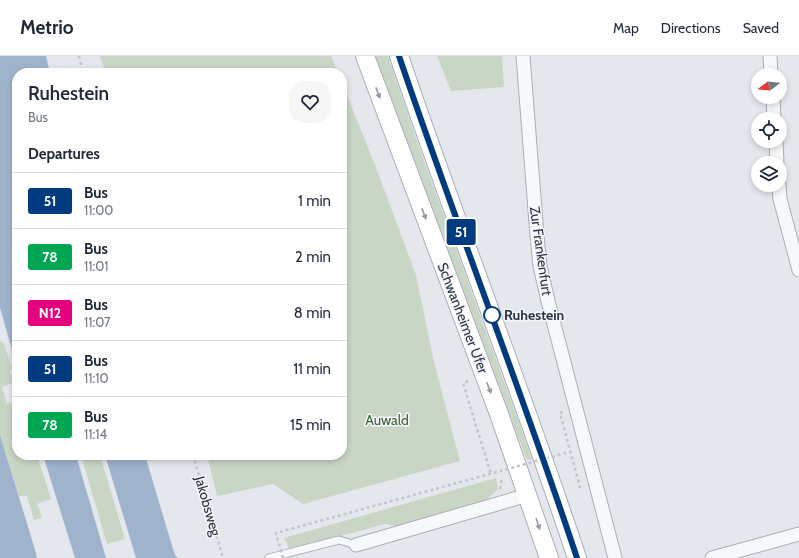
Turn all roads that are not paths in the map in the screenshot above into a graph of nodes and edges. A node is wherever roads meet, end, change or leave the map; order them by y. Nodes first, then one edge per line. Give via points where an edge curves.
1 (365, 56) edge
2 (398, 56) edge
3 (523, 56) edge
4 (770, 56) edge
5 (771, 68) edge
6 (780, 192) edge
7 (799, 270) edge
8 (528, 495) junction
9 (799, 536) edge
10 (356, 545) joint
11 (269, 558) edge
12 (549, 558) edge
13 (577, 558) edge
14 (616, 558) edge
15 (712, 558) edge

1 -> 8 main road, Schwanheimer Ufer
2 - 13 main road, Schwanheimer Ufer via 521,394
3 - 14 street, Zur Frankenfurt via 540,266
4 - 5 street
6 - 7 street
8 - 10 street
8 -> 12 main road, Schwanheimer Ufer
9 - 15 street
10 - 11 lane via 339,540

